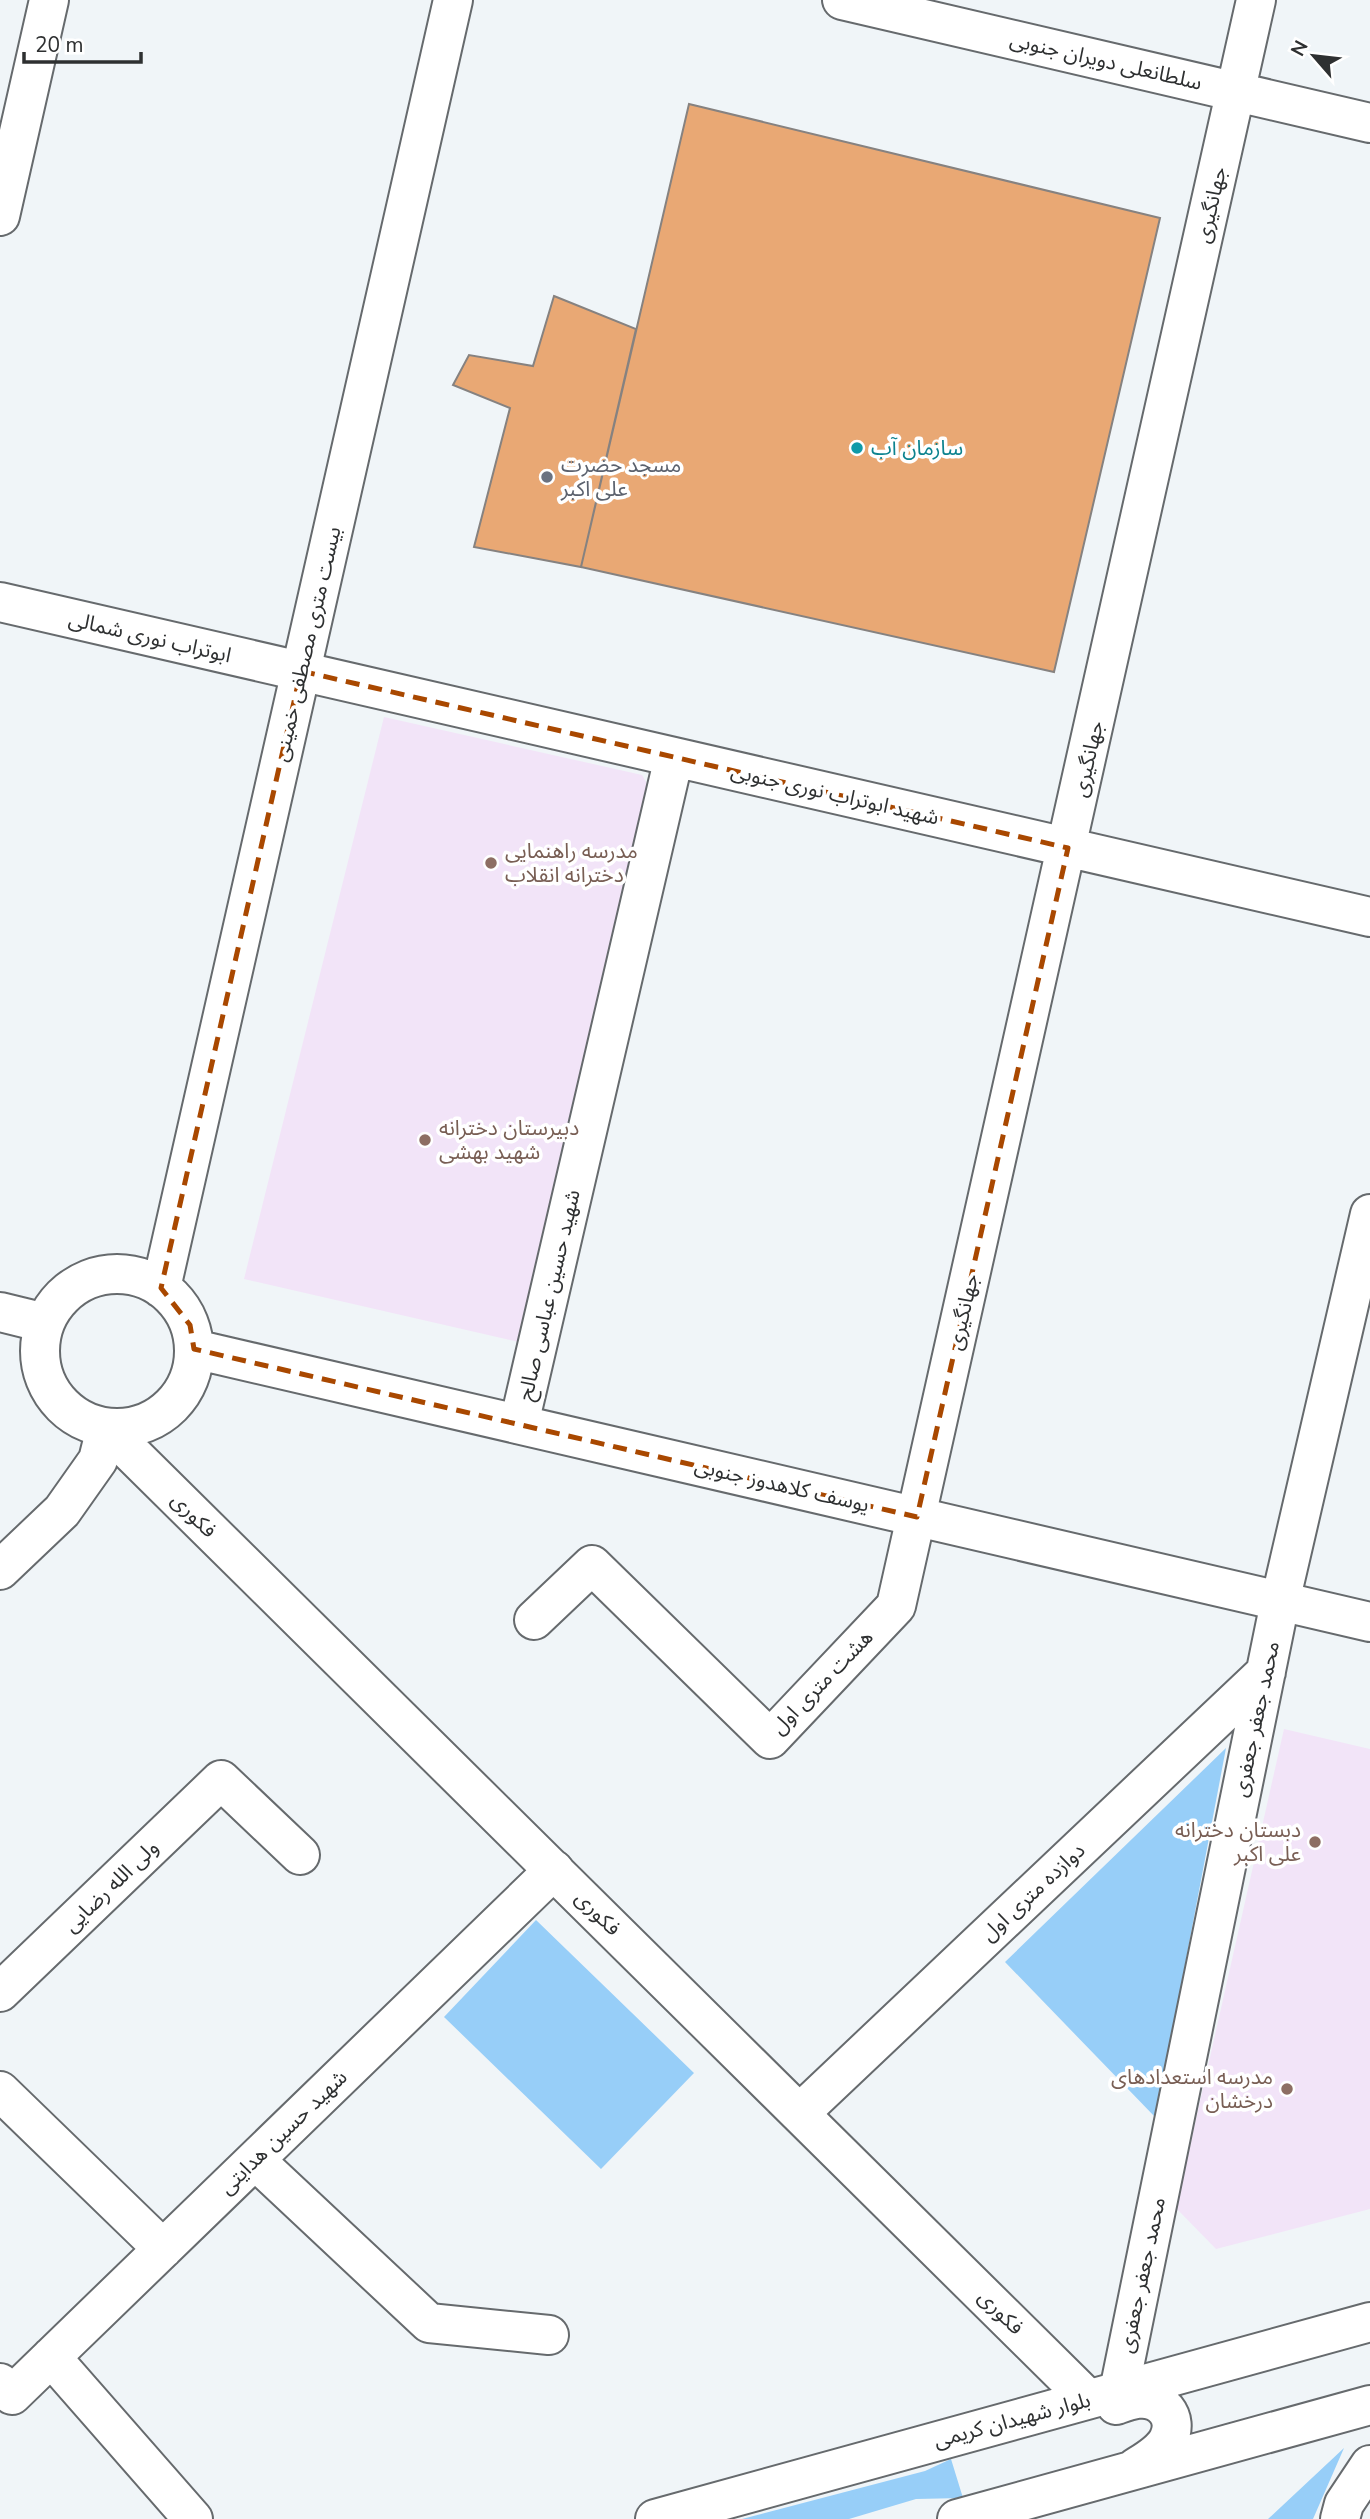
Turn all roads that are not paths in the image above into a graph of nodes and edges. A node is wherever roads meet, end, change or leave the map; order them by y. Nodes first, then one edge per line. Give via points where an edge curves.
1 (49, 0) edge
2 (453, 0) edge
3 (1256, 0) edge
4 (857, 2) edge
5 (1236, 92) junction
6 (1370, 123) edge
7 (0, 216) edge
8 (0, 602) edge
9 (301, 671) junction
10 (674, 757) junction
11 (1068, 848) junction
12 (1370, 917) edge
13 (1370, 1214) edge
14 (161, 1288) junction
15 (0, 1312) edge
16 (45, 1324) junction
17 (194, 1349) junction
18 (519, 1424) junction
19 (106, 1427) junction
20 (917, 1517) junction
21 (0, 1570) edge
22 (1280, 1602) junction
23 (534, 1620) dead end
24 (1370, 1622) edge
25 (1266, 1672) junction
26 (300, 1855) dead end
27 (554, 1870) junction
28 (0, 1992) edge
29 (0, 2091) edge
30 (800, 2113) junction
31 (255, 2160) junction
32 (163, 2249) junction
33 (1370, 2322) edge
34 (549, 2335) dead end
35 (51, 2357) junction
36 (6, 2389) edge
37 (1104, 2395) junction
38 (1370, 2405) edge
39 (976, 2431) junction
40 (1370, 2465) edge
41 (1130, 2471) junction
42 (194, 2519) edge
43 (655, 2519) edge
44 (957, 2519) edge
45 (1340, 2519) edge

1 - 7 main road
2 - 9 main road, بیست متری مصطفی خمینی
3 - 5 main road, جهانگیری
4 - 5 main road, سلطانعلی دویران جنوبی
5 - 6 main road, سلطانعلی دویران جنوبی
5 - 11 main road, جهانگیری
8 - 9 main road, ابوتراب نوری شمالی
9 - 10 main road, شهید ابوتراب نوری جنوبی
9 - 14 main road, بیست متری مصطفی خمینی
10 - 11 main road, شهید ابوتراب نوری جنوبی
10 - 18 main road, شهید حسین عباسی صالح
11 - 12 main road, شهید ابوتراب نوری جنوبی
11 - 20 main road, جهانگیری
13 - 22 main road, محمد جعفر جعفری
14 - 16 main road via 117,1274 94,1278 73,1287
14 - 17 main road via 178,1304 190,1325
15 - 16 main road
16 - 19 main road via 40,1346 42,1369 51,1391 74,1415
17 - 18 main road, یوسف کلاهدوز جنوبی
17 - 19 main road via 186,1386 161,1415 144,1423
18 - 20 main road, یوسف کلاهدوز جنوبی
19 - 21 main road via 98,1460 62,1511
19 - 27 main road, فکوری
20 - 22 main road, یوسف کلاهدوز جنوبی
20 - 23 main road, هشت متری اول via 896,1606 771,1739 592,1564
22 - 24 main road, یوسف کلاهدوز جنوبی
22 - 25 main road, محمد جعفر جعفری
25 - 30 main road, دوازده متری اول
25 - 37 main road, محمد جعفر جعفری
26 - 28 main road, ولی الله رضایی via 221,1780
27 - 30 main road, فکوری
27 - 31 main road, شهید حسین هدایتی
29 - 32 main road
30 - 37 main road, فکوری
31 - 32 main road, شهید حسین هدایتی
31 - 34 main road via 429,2323
32 - 35 main road, شهید حسین هدایتی
33 - 37 main road, بلوار شهیدان کریمی
35 - 36 main road, شهید حسین هدایتی
35 - 42 main road
37 - 39 main road, بلوار شهیدان کریمی
38 - 41 main road
39 - 41 main road via 998,2438 1138,2399 1155,2401 1168,2409 1173,2425 1168,2441
39 - 43 main road, بلوار شهیدان کریمی
40 - 45 main road via 1344,2504
41 - 44 main road

